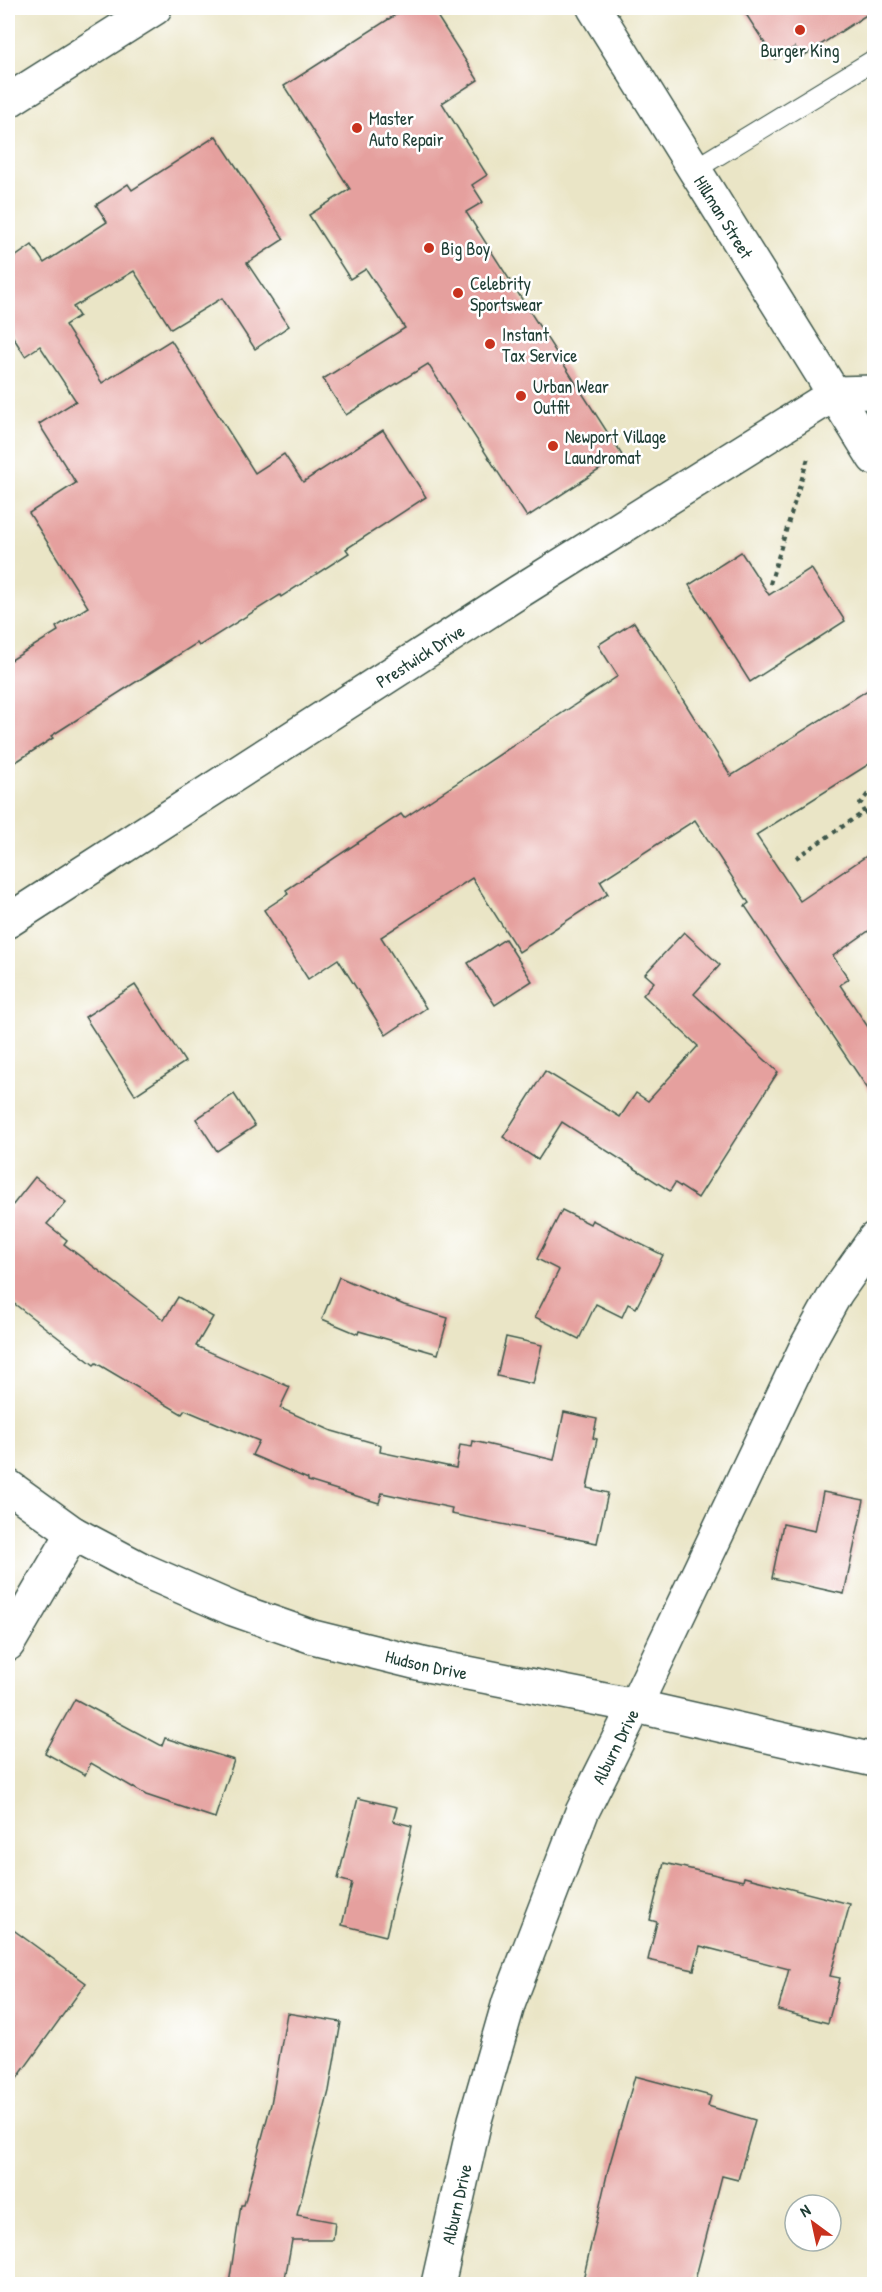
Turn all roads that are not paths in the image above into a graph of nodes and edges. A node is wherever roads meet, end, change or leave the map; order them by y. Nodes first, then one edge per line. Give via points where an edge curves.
1 (155, 8) edge
2 (594, 8) edge
3 (874, 60) edge
4 (8, 101) edge
5 (695, 169) junction
6 (874, 392) edge
7 (836, 393) junction
8 (874, 458) edge
9 (8, 921) edge
10 (874, 1239) edge
11 (8, 1486) edge
12 (73, 1533) junction
13 (8, 1644) edge
14 (635, 1706) junction
15 (874, 1760) edge
16 (438, 2284) edge

1 - 4 street
2 - 5 street, Hillman Street
3 - 5 lane
5 - 7 street, Hillman Street
6 - 7 street
7 - 8 street, Hillman Street
7 - 9 street, Prestwick Drive
10 - 14 street, Alburn Drive via 836,1293 806,1347
11 - 12 street, Hudson Drive
12 - 13 street
12 - 14 street, Hudson Drive via 143,1570 233,1609 313,1637 422,1664
14 - 15 street, Hudson Drive
14 - 16 street, Alburn Drive via 582,1812 509,2002 475,2120

